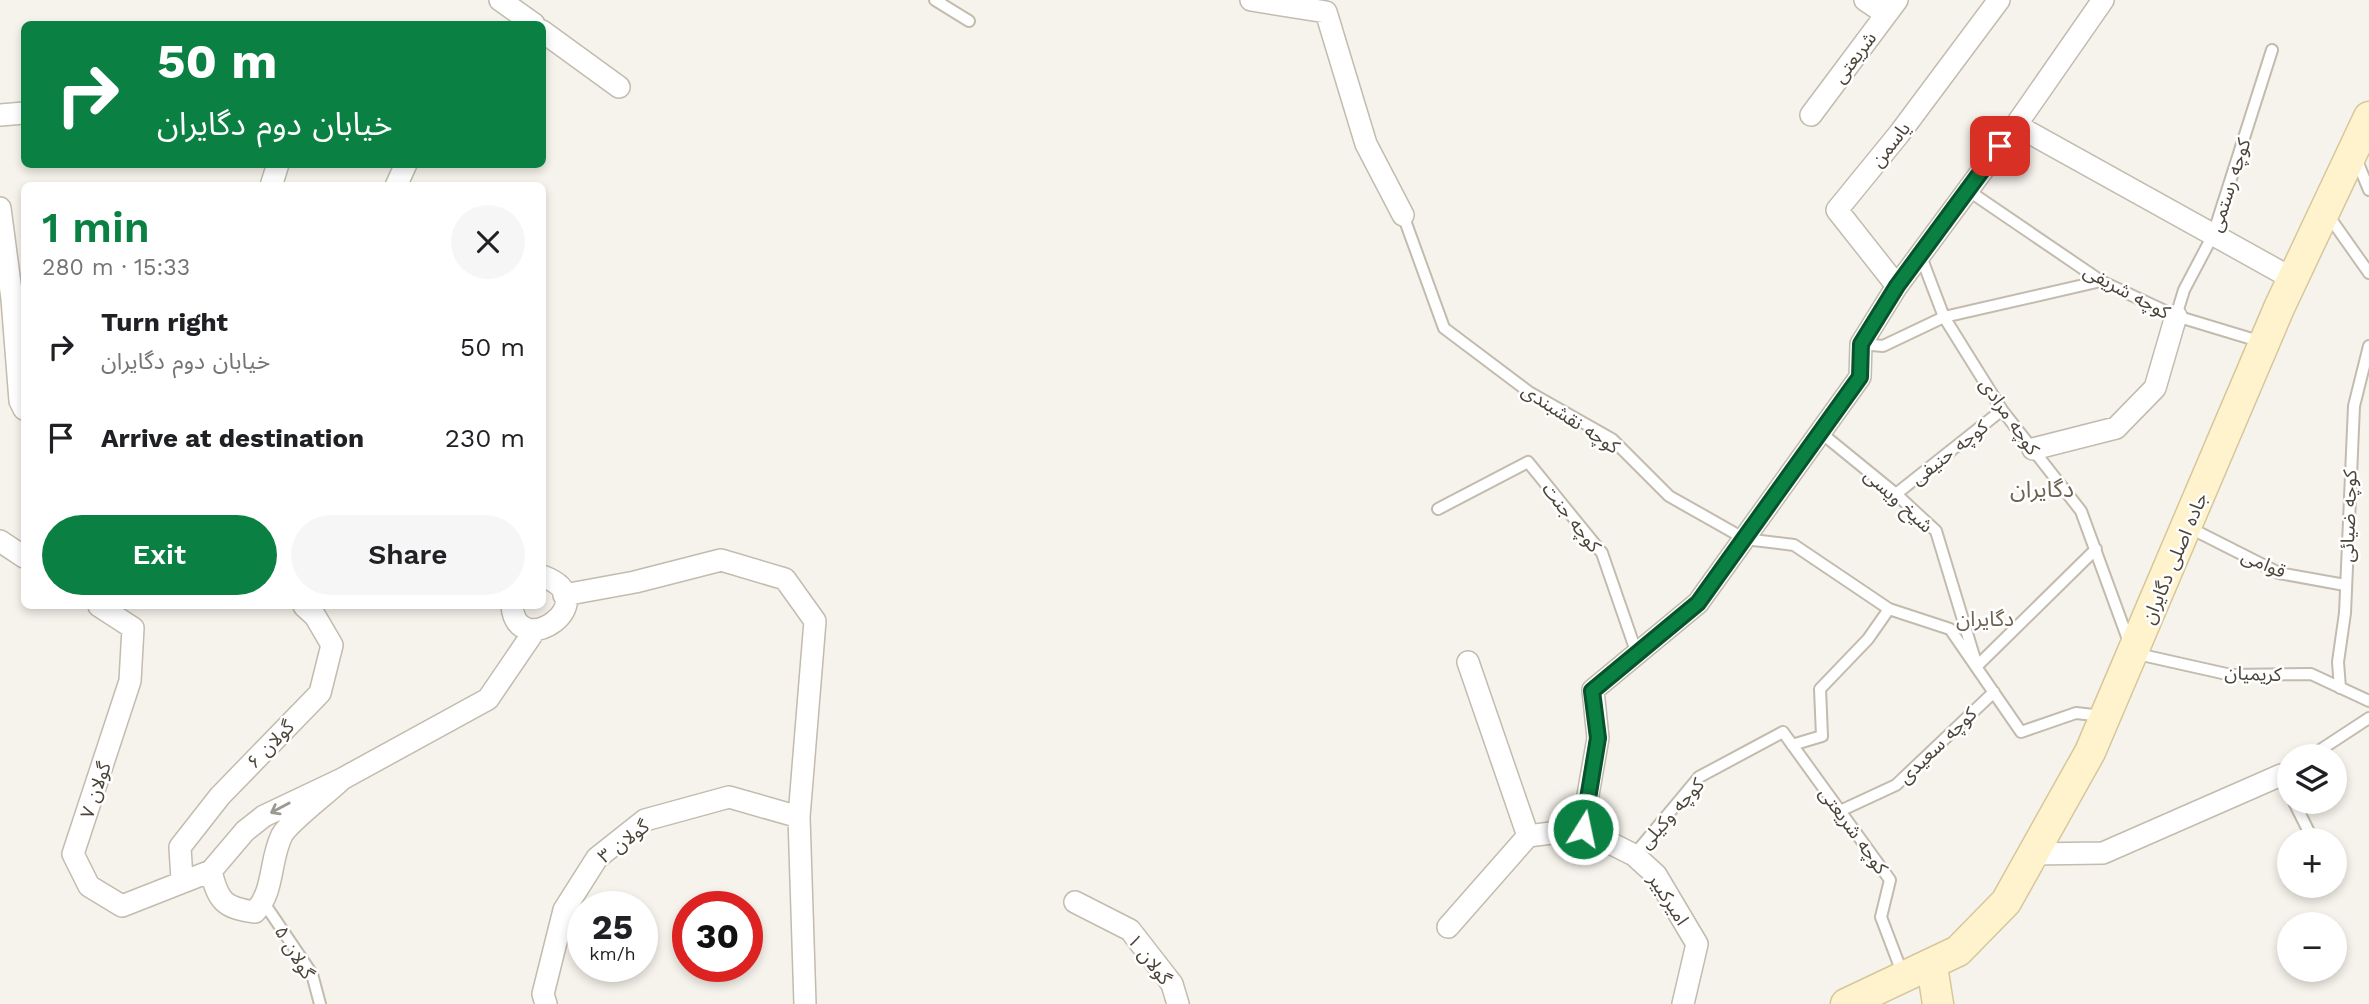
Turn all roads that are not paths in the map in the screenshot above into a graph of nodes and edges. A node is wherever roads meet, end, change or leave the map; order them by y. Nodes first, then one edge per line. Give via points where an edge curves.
1 (500, 0) edge
2 (935, 0) edge
3 (1251, 0) edge
4 (1866, 0) edge
5 (1999, 0) edge
6 (2103, 0) edge
7 (1892, 7) edge
8 (530, 21) edge
9 (970, 21) dead end
10 (546, 34) edge
11 (2272, 50) dead end
12 (619, 87) dead end
13 (21, 113) edge
14 (0, 114) edge
15 (1811, 115) dead end
16 (2369, 117) edge
17 (2016, 125) junction
18 (2353, 150) junction
19 (1966, 189) junction
20 (2369, 190) edge
21 (0, 208) edge
22 (2324, 210) junction
23 (1403, 215) joint
24 (2213, 235) junction
25 (1920, 253) junction
26 (2369, 273) edge
27 (2292, 279) junction
28 (2101, 281) junction
29 (1897, 286) junction
30 (2176, 316) junction
31 (1944, 317) junction
32 (2265, 343) junction
33 (1861, 344) junction
34 (2369, 346) edge
35 (21, 403) edge
36 (2002, 410) junction
37 (1820, 432) junction
38 (2033, 449) junction
39 (1896, 494) junction
40 (1438, 509) dead end
41 (2188, 527) junction
42 (1745, 538) junction
43 (0, 541) edge
44 (2096, 549) junction
45 (21, 555) edge
46 (546, 578) edge
47 (2345, 585) junction
48 (564, 595) junction
49 (104, 609) edge
50 (307, 609) edge
51 (512, 609) edge
52 (1889, 609) junction
53 (535, 630) junction
54 (2133, 653) junction
55 (1637, 654) junction
56 (1468, 662) dead end
57 (1978, 666) junction
58 (2340, 688) junction
59 (1994, 692) junction
60 (2369, 701) edge
61 (2105, 716) junction
62 (2369, 718) edge
63 (1783, 732) joint
64 (2329, 744) edge
65 (1792, 745) junction
66 (342, 779) junction
67 (2277, 783) edge
68 (1840, 811) junction
69 (799, 817) junction
70 (1583, 829) junction
71 (1528, 836) junction
72 (1634, 855) junction
73 (2032, 855) junction
74 (211, 871) junction
75 (182, 880) junction
76 (1075, 902) dead end
77 (264, 903) junction
78 (1448, 927) dead end
79 (1931, 966) junction
80 (1903, 975) junction
81 (320, 1004) edge
82 (546, 1004) edge
83 (805, 1004) edge
84 (1178, 1004) edge
85 (1683, 1004) edge
86 (1846, 1004) edge
87 (1938, 1004) edge

1 - 8 street
2 - 9 lane
3 - 23 street via 1326,12 1366,144
4 - 7 street
5 - 29 street, یاسمن via 1837,210
6 - 17 street
7 - 15 street, شریعتی
10 - 12 street
11 - 24 lane, کوچه رستمی
13 - 14 street
16 - 18 street, جاده اصلی دگایران
17 - 19 street
17 - 24 street
18 - 20 lane
18 - 22 street, جاده اصلی دگایران
19 - 25 street
19 - 28 lane, کوچه شریفی
21 - 35 street
22 - 26 lane
22 - 27 street, جاده اصلی دگایران
23 - 42 lane, کوچه نقشبندی via 1444,328 1529,392 1612,439 1669,496
24 - 27 street
24 - 30 lane, کوچه رستمی
25 - 29 street
25 - 31 lane, کوچه مرادی
27 - 32 street, جاده اصلی دگایران
28 - 30 lane, کوچه شریفی
28 - 31 lane
29 - 33 street
30 - 32 lane, کوچه شریفی
30 - 38 street via 2155,388 2116,428
31 - 33 lane via 1883,346
31 - 36 lane, کوچه مرادی
32 - 41 street, جاده اصلی دگایران
33 - 37 street via 1860,377
34 - 47 lane, کوچه ضیائی via 2354,406
36 - 38 lane, کوچه مرادی
36 - 39 lane, کوچه حنیفی
37 - 39 lane, شیخ ویسی
37 - 42 street
38 - 44 lane, کوچه مرادی via 2081,511
39 - 57 lane, شیخ ویسی via 1936,531
40 - 55 lane, کوچه جنت via 1528,462 1602,552
41 - 47 lane, قوامی via 2279,573
41 - 54 street, جاده اصلی دگایران
42 - 52 lane, کوچه نقشبندی via 1794,545
42 - 55 street via 1698,603
43 - 45 street
44 - 54 lane, کوچه مرادی
44 - 57 lane
46 - 48 street via 557,583
47 - 58 lane, کوچه ضیائی
48 - 53 street via 565,608 559,620
48 - 69 street via 721,560 785,579 815,621
49 - 75 street, گولان ۷ via 133,628 130,681 73,855 89,886 122,906
50 - 75 street, گولان ۶ via 332,645 320,693 220,796 180,847
51 - 53 street via 521,624
52 - 57 lane, کوچه نقشبندی via 1950,629
52 - 65 lane via 1868,639 1820,689 1822,736
53 - 66 street via 488,699
54 - 58 lane, کریمیان via 2231,675 2311,674
54 - 61 street, جاده اصلی دگایران
55 - 70 street via 1592,691 1598,738
56 - 71 street
57 - 59 lane, کوچه نقشبندی
58 - 60 lane, کریمیان
59 - 61 lane, کوچه نقشبندی via 2021,732 2076,713
59 - 68 lane, کوچه سعیدی via 1896,785
61 - 73 street, جاده اصلی دگایران
62 - 64 lane
63 - 65 lane, کوچه شریعتی
63 - 72 lane, کوچه وکیلی via 1699,777
65 - 68 lane, کوچه شریعتی
66 -> 74 street via 264,816
66 - 77 street via 283,834
67 - 73 street via 2103,853
68 - 80 lane, کوچه شریعتی via 1890,880 1881,917
69 - 82 street, گولان ۳ via 729,797 645,820 597,858 564,910 544,994
69 - 83 street
70 - 71 street
70 - 72 street, امیرکبیر
71 - 78 street
72 - 85 street, امیرکبیر via 1656,874 1697,944
73 - 79 street, جاده اصلی دگایران via 2006,902 1958,951
74 - 75 street
74 - 77 street via 217,895 235,909 255,912
76 - 84 street, گولان ۱ via 1130,930 1172,985
77 - 81 lane, گولان ۵ via 312,974
79 - 80 street, جاده اصلی دگایران
79 - 87 street
80 - 86 street, جاده اصلی دگایران

